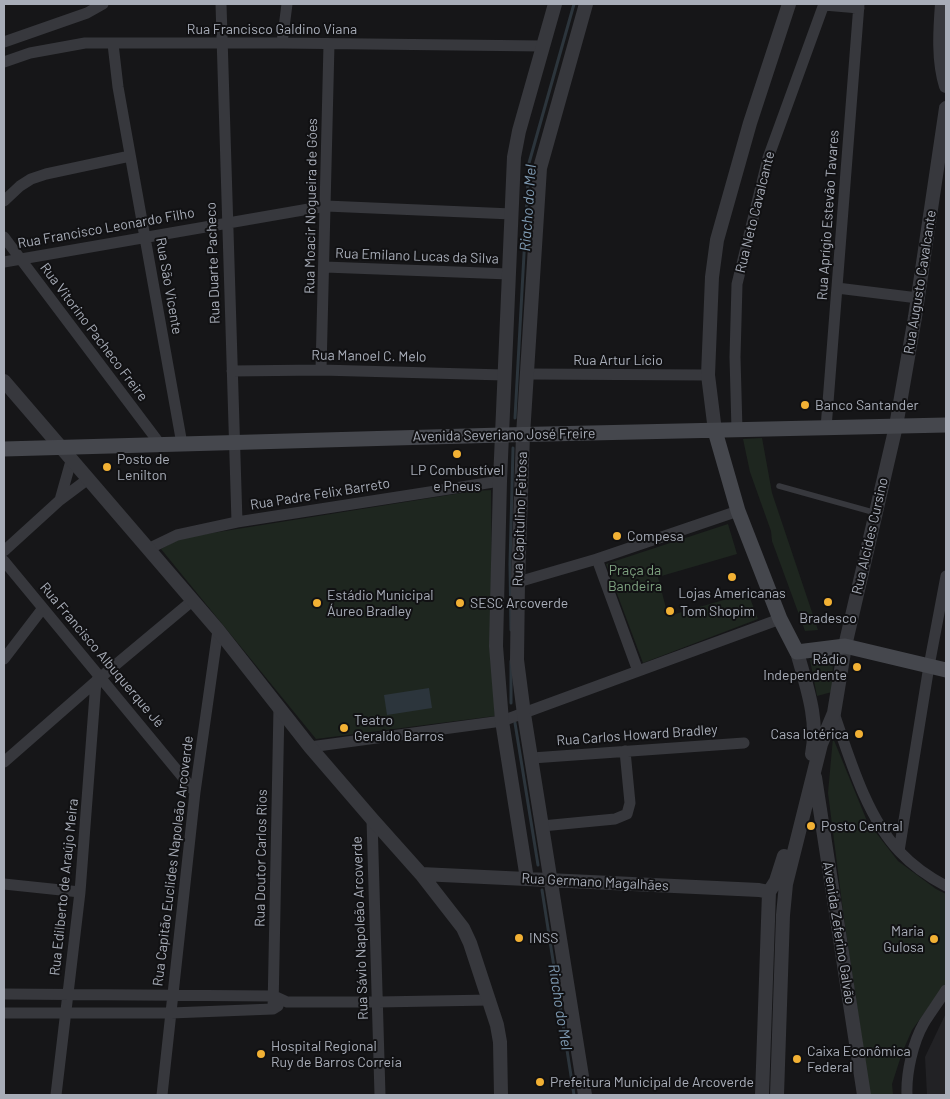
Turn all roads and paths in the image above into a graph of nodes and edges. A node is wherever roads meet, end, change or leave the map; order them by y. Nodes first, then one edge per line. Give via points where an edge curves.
1 (104, 4) edge
2 (221, 4) edge
3 (287, 4) edge
4 (555, 4) edge
5 (586, 4) edge
6 (789, 4) edge
7 (824, 4) edge
8 (942, 4) edge
9 (859, 6) edge
10 (4, 29) edge
11 (8, 41) edge
12 (222, 43) junction
13 (282, 43) junction
14 (113, 44) junction
15 (330, 44) junction
16 (543, 46) junction
17 (4, 62) edge
18 (946, 86) edge
19 (946, 108) edge
20 (130, 156) junction
21 (4, 201) edge
22 (326, 206) junction
23 (512, 214) junction
24 (227, 222) junction
25 (146, 236) junction
26 (4, 237) edge
27 (20, 258) junction
28 (4, 262) edge
29 (325, 267) junction
30 (509, 274) junction
31 (837, 288) junction
32 (918, 298) junction
33 (321, 370) junction
34 (232, 371) junction
35 (528, 374) junction
36 (504, 375) junction
37 (708, 375) junction
38 (4, 381) edge
39 (946, 425) edge
40 (896, 426) junction
41 (826, 428) junction
42 (737, 430) junction
43 (716, 431) junction
44 (502, 435) junction
45 (523, 435) junction
46 (234, 442) junction
47 (160, 444) junction
48 (182, 444) junction
49 (61, 448) junction
50 (4, 449) edge
51 (71, 460) junction
52 (88, 479) junction
53 (500, 481) junction
54 (779, 486) dead end
55 (60, 500) junction
56 (738, 512) junction
57 (876, 512) junction
58 (236, 522) junction
59 (148, 549) junction
60 (4, 551) edge
61 (598, 559) junction
62 (4, 561) edge
63 (946, 576) edge
64 (518, 582) junction
65 (192, 601) junction
66 (43, 608) junction
67 (780, 619) junction
68 (218, 630) junction
69 (845, 646) junction
70 (797, 652) junction
71 (4, 659) edge
72 (929, 666) junction
73 (946, 670) edge
74 (638, 671) junction
75 (99, 679) junction
76 (279, 707) junction
77 (834, 713) junction
78 (524, 714) junction
79 (502, 721) junction
80 (744, 743) dead end
81 (310, 747) junction
82 (625, 751) junction
83 (532, 758) junction
84 (4, 762) edge
85 (814, 771) junction
86 (195, 792) junction
87 (372, 819) junction
88 (542, 826) junction
89 (899, 851) junction
90 (421, 874) junction
91 (527, 879) junction
92 (550, 880) junction
93 (4, 884) edge
94 (946, 886) edge
95 (80, 892) junction
96 (769, 892) junction
97 (783, 915) junction
98 (946, 990) edge
99 (765, 991) junction
100 (780, 992) junction
101 (4, 994) edge
102 (172, 994) junction
103 (68, 995) junction
104 (274, 996) junction
105 (490, 1000) junction
106 (287, 1002) junction
107 (378, 1002) junction
108 (273, 1009) junction
109 (66, 1012) junction
110 (4, 1013) edge
111 (171, 1013) junction
112 (56, 1095) edge
113 (162, 1095) edge
114 (380, 1095) edge
115 (501, 1095) edge
116 (585, 1095) edge
117 (762, 1095) edge
118 (777, 1095) edge
119 (864, 1095) edge
120 (907, 1095) edge

1 - 11 street
2 - 12 street, Rua Duarte Pacheco
3 - 13 street
4 - 16 street, Rua Capitulino Feitosa
5 - 35 street, Rua Capitulino Feitosa via 540,168
6 - 37 street, Rua Neto Cavalcante via 750,123 718,240 712,277
7 - 9 street
7 - 42 street, Rua Neto Cavalcante via 768,158 737,284
8 - 18 street via 940,26
9 - 31 street, Rua Aprígio Estevão Tavares
10 - 11 street
12 - 13 street, Rua Francisco Galdino Viana
12 - 14 street, Rua Francisco Galdino Viana
12 - 24 street, Rua Duarte Pacheco
13 - 15 street, Rua Francisco Galdino Viana
14 - 17 street, Rua Francisco Galdino Viana via 63,47
14 - 20 street, Rua São Vicente
15 - 16 street, Rua Francisco Galdino Viana
15 - 22 street, Rua Moacir Nogueira de Góes
16 - 23 street, Rua Capitulino Feitosa via 514,157
19 - 32 street, Rua Augusto Cavalcante
20 - 21 street via 31,179
20 - 25 street, Rua São Vicente
22 - 23 street, Rua Francisco Leonardo Filho
22 - 24 street, Rua Francisco Leonardo Filho
22 - 29 street, Rua Moacir Nogueira de Góes
23 - 30 street, Rua Capitulino Feitosa
24 - 25 street, Rua Francisco Leonardo Filho
24 - 34 street, Rua Duarte Pacheco
25 - 27 street, Rua Francisco Leonardo Filho
25 - 48 street, Rua São Vicente
26 - 27 street, Rua Vitorino Pacheco Freire
27 - 28 street, Rua Francisco Leonardo Filho
27 - 47 street, Rua Vitorino Pacheco Freire
29 - 30 street, Rua Emilano Lucas da Silva
29 - 33 street, Rua Moacir Nogueira de Góes
30 - 36 street, Rua Capitulino Feitosa
31 - 32 street
31 - 41 street, Rua Aprígio Estevão Tavares
32 - 40 street, Rua Augusto Cavalcante
33 - 34 street, Rua Manoel C. Melo
33 - 36 street, Rua Manoel C. Melo
34 - 46 street, Rua Duarte Pacheco
35 - 37 street, Rua Artur Lício
35 - 45 street, Rua Capitulino Feitosa
36 - 44 street, Rua Capitulino Feitosa
37 - 43 street, Rua Neto Cavalcante
38 - 49 street
39 - 40 main road, Avenida Severiano José Freire
40 - 41 main road, Avenida Severiano José Freire
40 - 57 street, Rua Alcides Cursino
41 - 42 main road, Avenida Severiano José Freire
42 - 43 main road, Avenida Severiano José Freire
43 - 45 main road, Avenida Severiano José Freire
43 - 56 main road
44 - 45 main road, Avenida Severiano José Freire
44 - 46 main road, Avenida Severiano José Freire
44 - 53 street, Rua Capitulino Feitosa
45 - 64 street, Rua Capitulino Feitosa
46 - 48 main road, Avenida Severiano José Freire
46 - 58 street, Rua Duarte Pacheco
47 - 48 main road, Avenida Severiano José Freire
47 - 49 main road, Avenida Severiano José Freire
49 - 50 main road, Avenida Severiano José Freire
49 - 51 street
51 - 52 street
51 - 55 street
52 - 55 street
52 - 59 street
53 - 58 street, Rua Padre Felix Barreto
53 - 79 street, Rua Capitulino Feitosa via 496,646
54 - 57 lane
55 - 60 street
56 - 61 street
56 - 67 main road
57 - 69 street, Rua Alcides Cursino
58 - 59 street, Rua Padre Felix Barreto via 176,535
59 - 65 street
61 - 64 street
61 - 74 street
62 - 66 street, Rua Francisco Albuquerque Jé
63 - 72 street
64 - 78 street, Rua Capitulino Feitosa via 517,660
65 - 68 street
65 - 75 street
66 - 71 street
66 - 75 street, Rua Francisco Albuquerque Jé
67 - 70 main road
67 - 74 street
68 - 76 street
68 - 86 street, Rua Capitão Euclides Napoleão Arcoverde
69 - 70 main road
69 - 72 main road
69 - 77 street, Rua Alcides Cursino
70 - 96 street via 813,718 814,741 792,829 776,881
72 - 73 main road
72 - 89 street
74 - 78 street
75 - 84 street
75 - 86 street, Rua Francisco Albuquerque Jé
75 - 95 street, Rua Edilberto de Araújo Meira
76 - 81 street
76 - 104 street, Rua Doutor Carlos Rios
77 - 85 street, Rua Alcides Cursino
77 - 89 street via 858,782 876,819
78 - 79 street
78 - 83 street, Rua Capitulino Feitosa
79 - 81 street
79 - 91 street, Rua Capitulino Feitosa
80 - 82 street, Rua Carlos Howard Bradley
81 - 87 street
82 - 83 street, Rua Carlos Howard Bradley
82 - 88 street via 630,803 627,814 616,819
83 - 88 street, Rua Capitulino Feitosa
85 - 97 street, Rua Alcides Cursino via 786,884
85 - 119 street, Avenida Zeferino Galvão
86 - 102 street, Rua Capitão Euclides Napoleão Arcoverde
87 - 90 street
87 - 107 street, Rua Sávio Napoleão Arcoverde
88 - 92 street, Rua Capitulino Feitosa
89 - 94 street via 916,867
90 - 91 street, Rua Germano Magalhães
90 - 105 street via 463,928
91 - 92 street, Rua Germano Magalhães
92 - 96 street, Rua Germano Magalhães
92 - 116 street, Rua Capitulino Feitosa
93 - 95 street
95 - 103 street, Rua Edilberto de Araújo Meira
96 - 97 street via 780,904
96 - 99 street
97 - 100 street, Rua Alcides Cursino
98 - 120 street via 923,1024 910,1061
99 - 100 street
99 - 117 street
100 - 118 street, Rua Alcides Cursino
101 - 103 street
102 - 103 street
102 - 104 street
102 - 111 street, Rua Capitão Euclides Napoleão Arcoverde
103 - 109 street, Rua Edilberto de Araújo Meira
104 - 106 street
104 - 108 street, Rua Doutor Carlos Rios
105 - 107 street
105 - 115 street via 500,1042
106 - 107 street
106 - 108 street
107 - 114 street, Rua Sávio Napoleão Arcoverde
108 - 111 street
109 - 110 street
109 - 111 street
109 - 112 street, Rua Edilberto de Araújo Meira
111 - 113 street, Rua Capitão Euclides Napoleão Arcoverde

